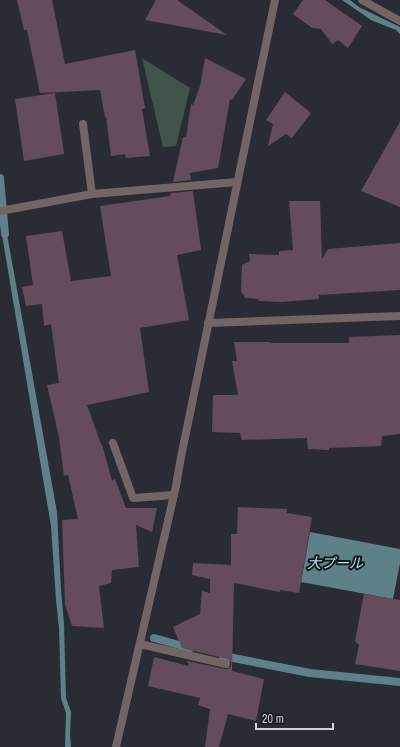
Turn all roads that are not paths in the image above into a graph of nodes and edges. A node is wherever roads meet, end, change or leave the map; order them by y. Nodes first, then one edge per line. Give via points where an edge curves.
1 (275, 0) edge
2 (362, 0) edge
3 (400, 21) edge
4 (83, 124) dead end
5 (237, 182) junction
6 (92, 194) junction
7 (0, 211) edge
8 (400, 316) edge
9 (208, 323) junction
10 (113, 443) dead end
11 (174, 495) junction
12 (140, 644) junction
13 (226, 664) dead end
14 (116, 747) edge

1 - 5 street
2 - 3 street
4 - 6 street
5 - 6 street
5 - 9 street
6 - 7 street
8 - 9 street
9 - 11 street
10 - 11 street via 133,498
11 - 12 street
12 - 13 street
12 - 14 street

